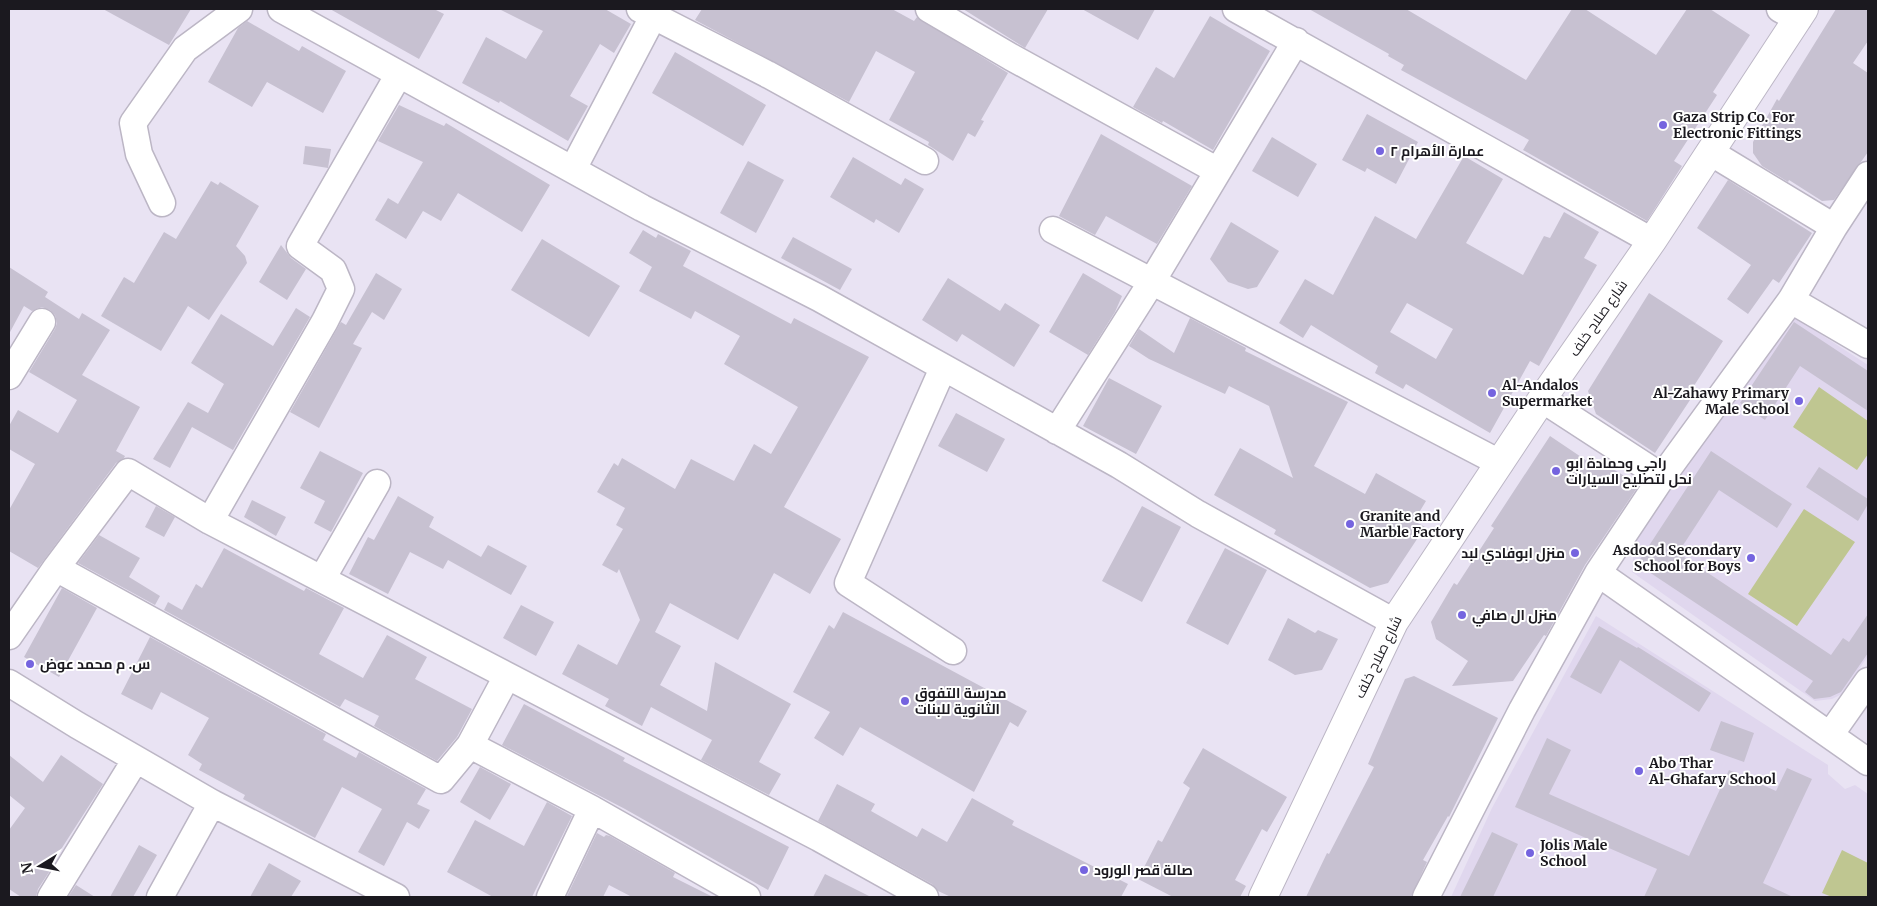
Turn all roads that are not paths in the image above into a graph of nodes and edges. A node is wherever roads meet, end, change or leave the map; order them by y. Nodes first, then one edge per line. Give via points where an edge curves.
1 (238, 9) edge
2 (281, 9) edge
3 (929, 9) edge
4 (1236, 9) edge
5 (650, 11) edge
6 (1794, 12) edge
7 (1296, 41) junction
8 (399, 74) junction
9 (1710, 152) junction
10 (925, 161) dead end
11 (573, 169) junction
12 (1218, 171) junction
13 (1868, 175) edge
14 (162, 202) dead end
15 (1834, 227) junction
16 (1052, 230) dead end
17 (1652, 240) junction
18 (1151, 283) junction
19 (1791, 300) junction
20 (42, 322) dead end
21 (1868, 345) edge
22 (943, 368) junction
23 (9, 376) edge
24 (1542, 399) junction
25 (1057, 431) junction
26 (1500, 463) junction
27 (1662, 477) junction
28 (377, 483) dead end
29 (210, 521) junction
30 (56, 568) junction
31 (1598, 573) junction
32 (322, 579) junction
33 (1394, 622) junction
34 (9, 636) edge
35 (953, 651) dead end
36 (507, 676) junction
37 (1868, 681) edge
38 (9, 683) edge
39 (1830, 735) junction
40 (470, 746) junction
41 (136, 759) junction
42 (1868, 762) edge
43 (212, 803) junction
44 (592, 809) junction
45 (51, 897) edge
46 (160, 897) edge
47 (396, 897) edge
48 (550, 897) edge
49 (748, 897) edge
50 (925, 897) edge
51 (1263, 897) edge
52 (1426, 897) edge

1 - 14 street via 185,49 133,123 140,154
2 - 8 street
3 - 12 street
4 - 7 street
5 - 10 street
5 - 11 street
6 - 9 main road, شارع صلاح خلف
7 - 12 street
7 - 17 street
8 - 11 street
8 - 29 street via 300,246 333,270 341,289
9 - 15 street
9 - 17 main road, شارع صلاح خلف
11 - 22 street via 819,298
12 - 18 street
13 - 15 street
15 - 19 street
16 - 18 street
17 - 24 main road, شارع صلاح خلف
18 - 25 street
18 - 26 street
19 - 21 street
19 - 27 street
20 - 23 street
22 - 25 street
22 - 35 street via 848,583
24 - 26 main road, شارع صلاح خلف
24 - 27 street
25 - 33 street via 1198,514
26 - 33 main road, شارع صلاح خلف
27 - 31 street
28 - 32 street
29 - 30 street via 128,472
29 - 32 street
30 - 34 street
30 - 40 street via 441,780
31 - 39 street
31 - 52 street via 1522,710
32 - 36 street
33 - 51 main road, شارع صلاح خلف
36 - 40 street
36 - 50 street via 819,838
37 - 39 street
38 - 41 street
39 - 42 street
40 - 44 street
41 - 43 street
41 - 45 street
43 - 46 street
43 - 47 street
44 - 48 street
44 - 49 street

